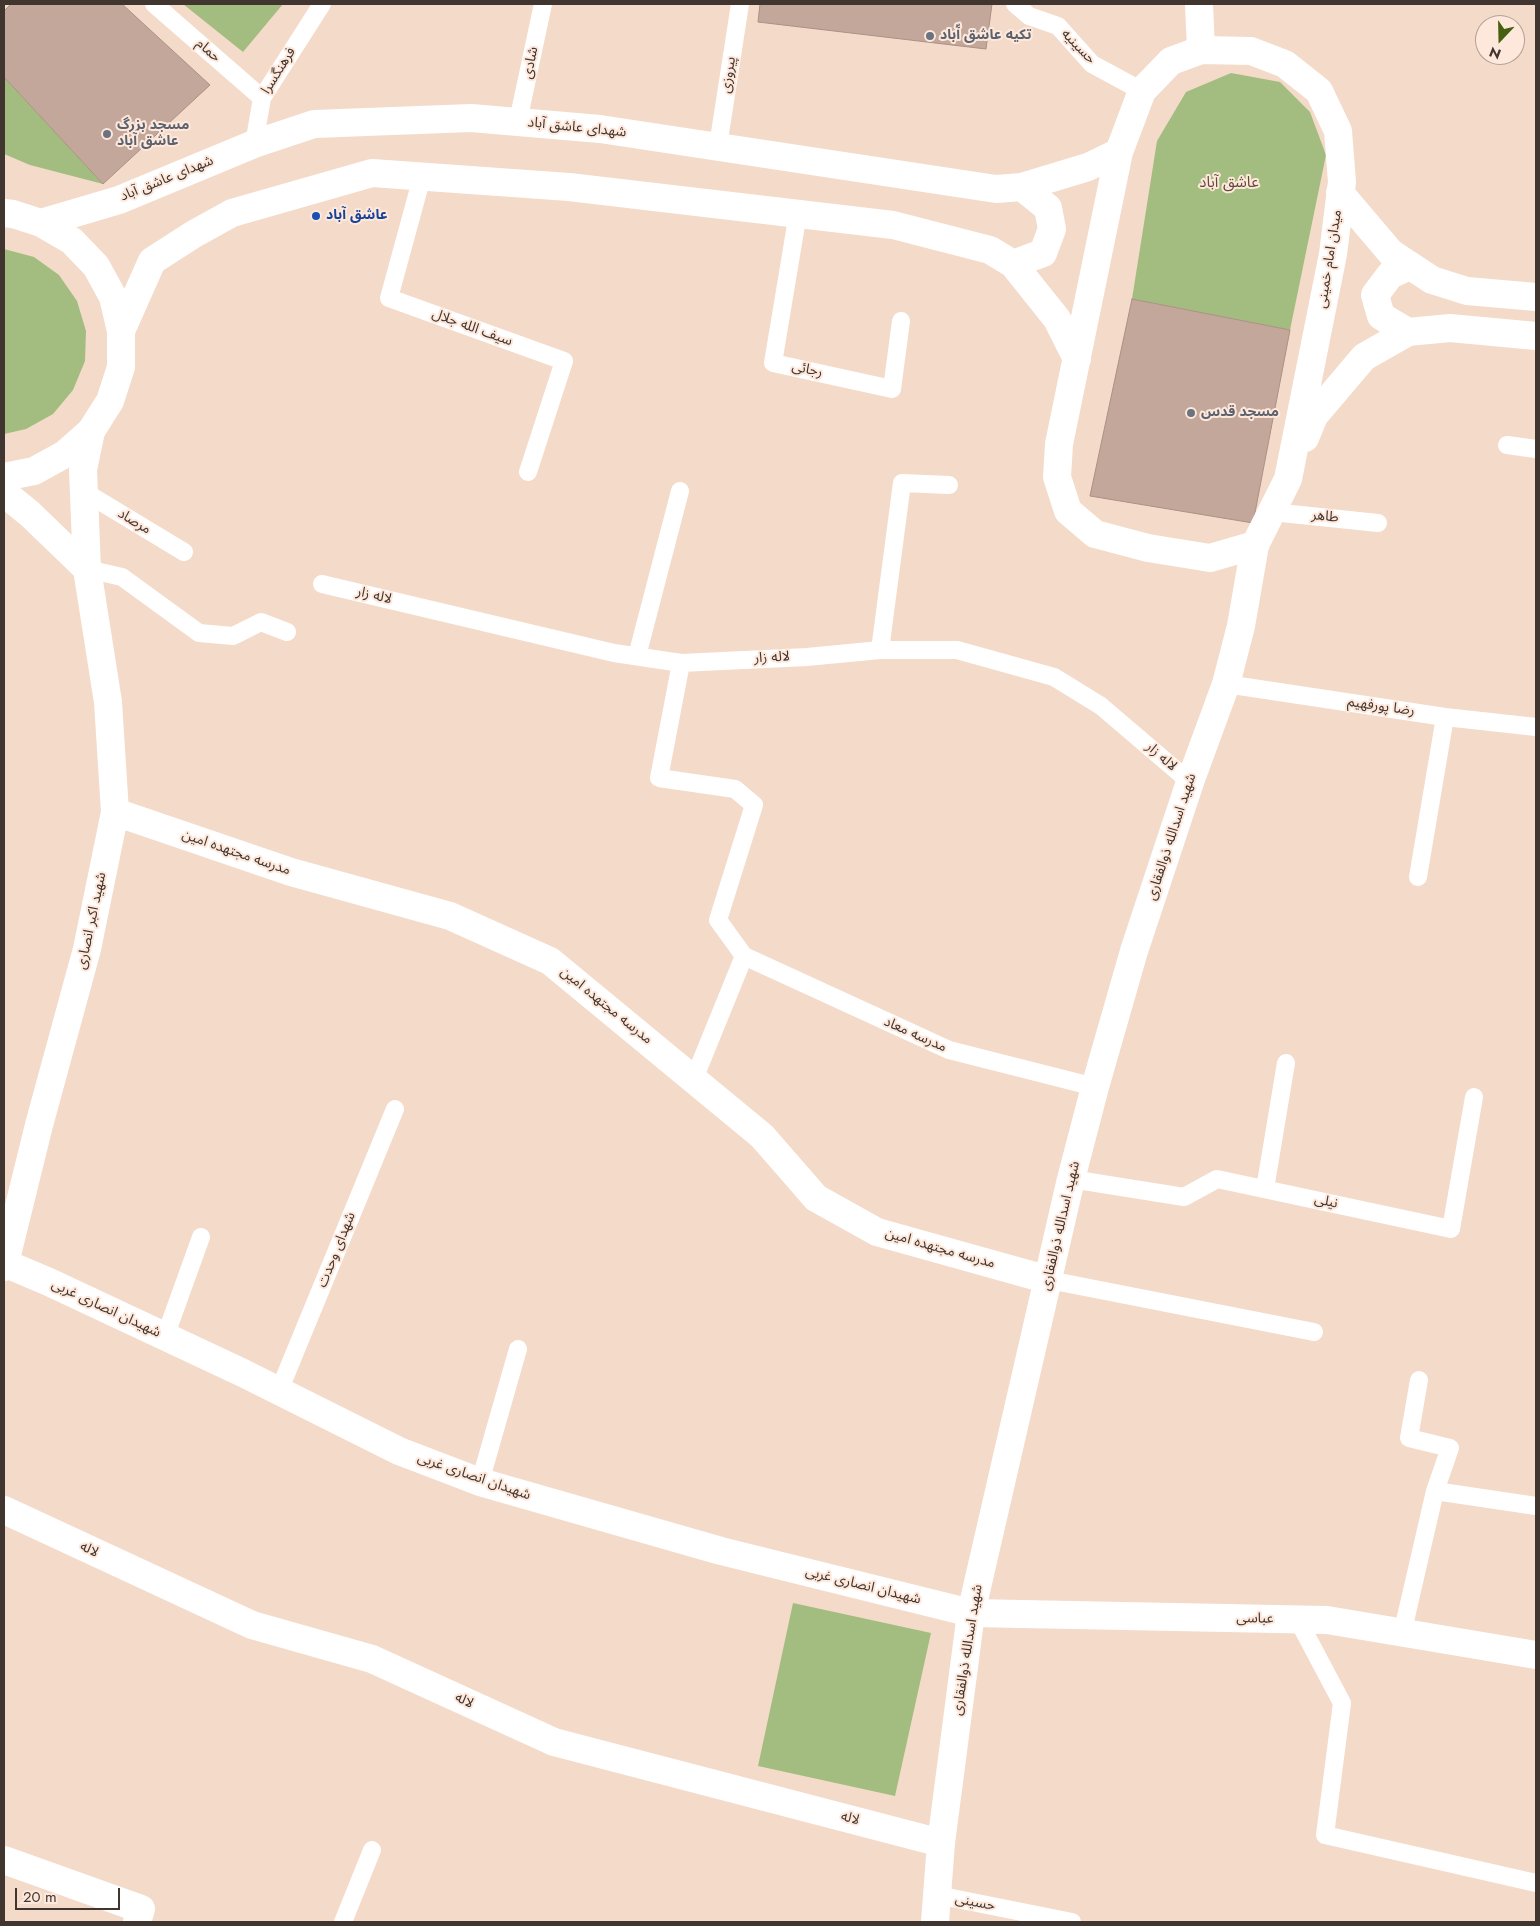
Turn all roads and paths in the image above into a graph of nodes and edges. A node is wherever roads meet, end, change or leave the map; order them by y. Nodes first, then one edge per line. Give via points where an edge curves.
1 (154, 4) edge
2 (322, 4) edge
3 (543, 4) edge
4 (740, 4) edge
5 (1015, 4) edge
6 (1199, 4) edge
7 (1201, 50) junction
8 (1142, 92) junction
9 (262, 98) junction
10 (518, 122) junction
11 (254, 144) junction
12 (718, 146) junction
13 (1119, 152) junction
14 (422, 177) junction
15 (1022, 187) junction
16 (1340, 193) junction
17 (4, 204) edge
18 (4, 213) edge
19 (798, 213) junction
20 (41, 223) junction
21 (1012, 264) junction
22 (1409, 266) junction
23 (1536, 297) edge
24 (901, 321) dead end
25 (122, 331) junction
26 (1408, 332) junction
27 (1536, 336) edge
28 (1077, 359) junction
29 (91, 431) junction
30 (1507, 446) dead end
31 (1536, 449) edge
32 (528, 472) dead end
33 (4, 477) edge
34 (1288, 479) junction
35 (949, 485) dead end
36 (83, 491) junction
37 (680, 491) dead end
38 (4, 493) edge
39 (1272, 512) junction
40 (1378, 523) dead end
41 (1255, 545) junction
42 (184, 552) dead end
43 (87, 569) junction
44 (322, 584) dead end
45 (287, 632) dead end
46 (880, 650) junction
47 (637, 656) junction
48 (682, 662) junction
49 (1226, 684) junction
50 (1445, 717) junction
51 (1536, 727) edge
52 (1190, 782) junction
53 (115, 812) junction
54 (1418, 877) dead end
55 (744, 956) junction
56 (1286, 1063) dead end
57 (694, 1079) junction
58 (1095, 1087) junction
59 (1474, 1097) dead end
60 (395, 1110) dead end
61 (1071, 1179) junction
62 (1265, 1190) junction
63 (201, 1237) dead end
64 (4, 1265) edge
65 (1049, 1280) junction
66 (1314, 1332) dead end
67 (166, 1337) junction
68 (518, 1349) dead end
69 (1419, 1380) dead end
70 (279, 1391) junction
71 (480, 1482) junction
72 (1435, 1491) junction
73 (1536, 1506) edge
74 (4, 1510) edge
75 (971, 1613) junction
76 (1298, 1620) junction
77 (1402, 1634) junction
78 (1536, 1655) edge
79 (940, 1843) junction
80 (372, 1850) dead end
81 (4, 1860) edge
82 (1536, 1883) edge
83 (937, 1895) junction
84 (138, 1922) edge
85 (343, 1922) edge
86 (935, 1922) edge
87 (1072, 1922) edge

1 - 9 lane, حمام
2 - 9 lane, فرهنگسرا
3 - 10 lane, شادی
4 - 12 lane, پیروزی
5 - 8 lane, حسینیه via 1029,16 1058,26 1092,64
6 - 7 street
7 - 8 street, میدان امام خمینی via 1171,61
7 - 16 street, میدان امام خمینی via 1251,51 1286,64 1319,91 1338,131
8 - 13 street, میدان امام خمینی
9 - 11 lane, فرهنگسرا
10 - 11 street, شهدای عاشق آباد via 471,118 314,124
10 - 12 street, شهدای عاشق آباد via 600,129
11 - 20 street, شهدای عاشق آباد via 119,200
12 - 15 street, شهدای عاشق آباد via 996,189
13 - 15 street, شهدای عاشق آباد via 1088,166
13 - 28 street, میدان امام خمینی
14 - 19 street via 568,187
14 - 25 street via 372,173 232,213 152,261
14 - 32 lane, سیف الله جلال via 388,298 564,361
15 - 21 street via 1048,208 1052,229 1043,253
16 - 22 street via 1391,253
16 - 34 street, میدان امام خمینی via 1333,254
17 - 20 street
18 - 20 street
19 - 21 street via 893,225 990,250
19 - 24 lane, رجائی via 773,363 892,389
20 - 25 street via 72,241 96,266 113,297
21 - 28 street via 1057,319
22 - 23 street via 1432,280 1467,292
22 - 26 street via 1390,275 1375,295 1381,316
25 - 29 street via 121,367 113,393
26 - 27 street via 1450,328
26 - 34 street via 1364,357 1314,416
28 - 41 street, میدان امام خمینی via 1056,477 1068,511 1095,534 1148,548 1210,558
29 - 33 street via 65,454 34,471
29 - 36 street, شهید اکبر انصاری via 83,470
30 - 31 lane
34 - 39 street, میدان امام خمینی
35 - 46 lane via 902,483
36 - 42 lane, مرصاد
36 - 43 street, شهید اکبر انصاری
37 - 47 lane
38 - 43 street
39 - 40 lane, طاهر
39 - 41 street, میدان امام خمینی
41 - 49 street, شهید اسدالله ذوالفقاری via 1241,626
43 - 45 lane via 122,577 199,633 234,636 261,622
43 - 53 street, شهید اکبر انصاری via 108,702
44 - 47 lane, لاله زار
46 - 48 lane, لاله زار
46 - 52 lane, لاله زار via 957,650 1054,677 1101,706
47 - 48 lane, لاله زار
48 - 55 lane via 659,778 735,789 754,805 718,920
49 - 50 lane, رضا پورفهیم
49 - 52 street, شهید اسدالله ذوالفقاری
50 - 51 lane, رضا پورفهیم
50 - 54 lane
52 - 58 street, شهید اسدالله ذوالفقاری via 1134,952
53 - 57 street, مدرسه مجتهده امین via 291,872 450,916 550,960
53 - 64 street, شهید اکبر انصاری via 87,950
55 - 57 lane
55 - 58 lane, مدرسه معاد via 949,1050
56 - 62 lane
57 - 65 street, مدرسه مجتهده امین via 762,1136 816,1198 877,1232
58 - 61 street, شهید اسدالله ذوالفقاری
59 - 62 lane, نیلی via 1451,1229
60 - 70 lane, شهدای وحدت
61 - 62 lane, نیلی via 1184,1197 1217,1179
61 - 65 street, شهید اسدالله ذوالفقاری
63 - 67 lane
64 - 67 street, شهیدان انصاری غربی
65 - 66 lane
65 - 75 street, شهید اسدالله ذوالفقاری
67 - 70 street, شهیدان انصاری غربی
68 - 71 lane
69 - 72 lane via 1409,1438 1450,1448
70 - 71 street, شهیدان انصاری غربی via 399,1451
71 - 75 street, شهیدان انصاری غربی via 721,1551
72 - 73 lane
72 - 77 lane
74 - 79 street, لاله via 252,1624 372,1660 554,1742
75 - 76 street, عباسی
75 - 79 street, شهید اسدالله ذوالفقاری
76 - 77 street, عباسی via 1327,1620
76 - 82 lane via 1342,1702 1325,1835
77 - 78 street, عباسی
79 - 83 street, شهید اسدالله ذوالفقاری
80 - 85 lane
81 - 84 street via 141,1909
83 - 86 street, شهید اسدالله ذوالفقاری
83 - 87 lane, حسینی

